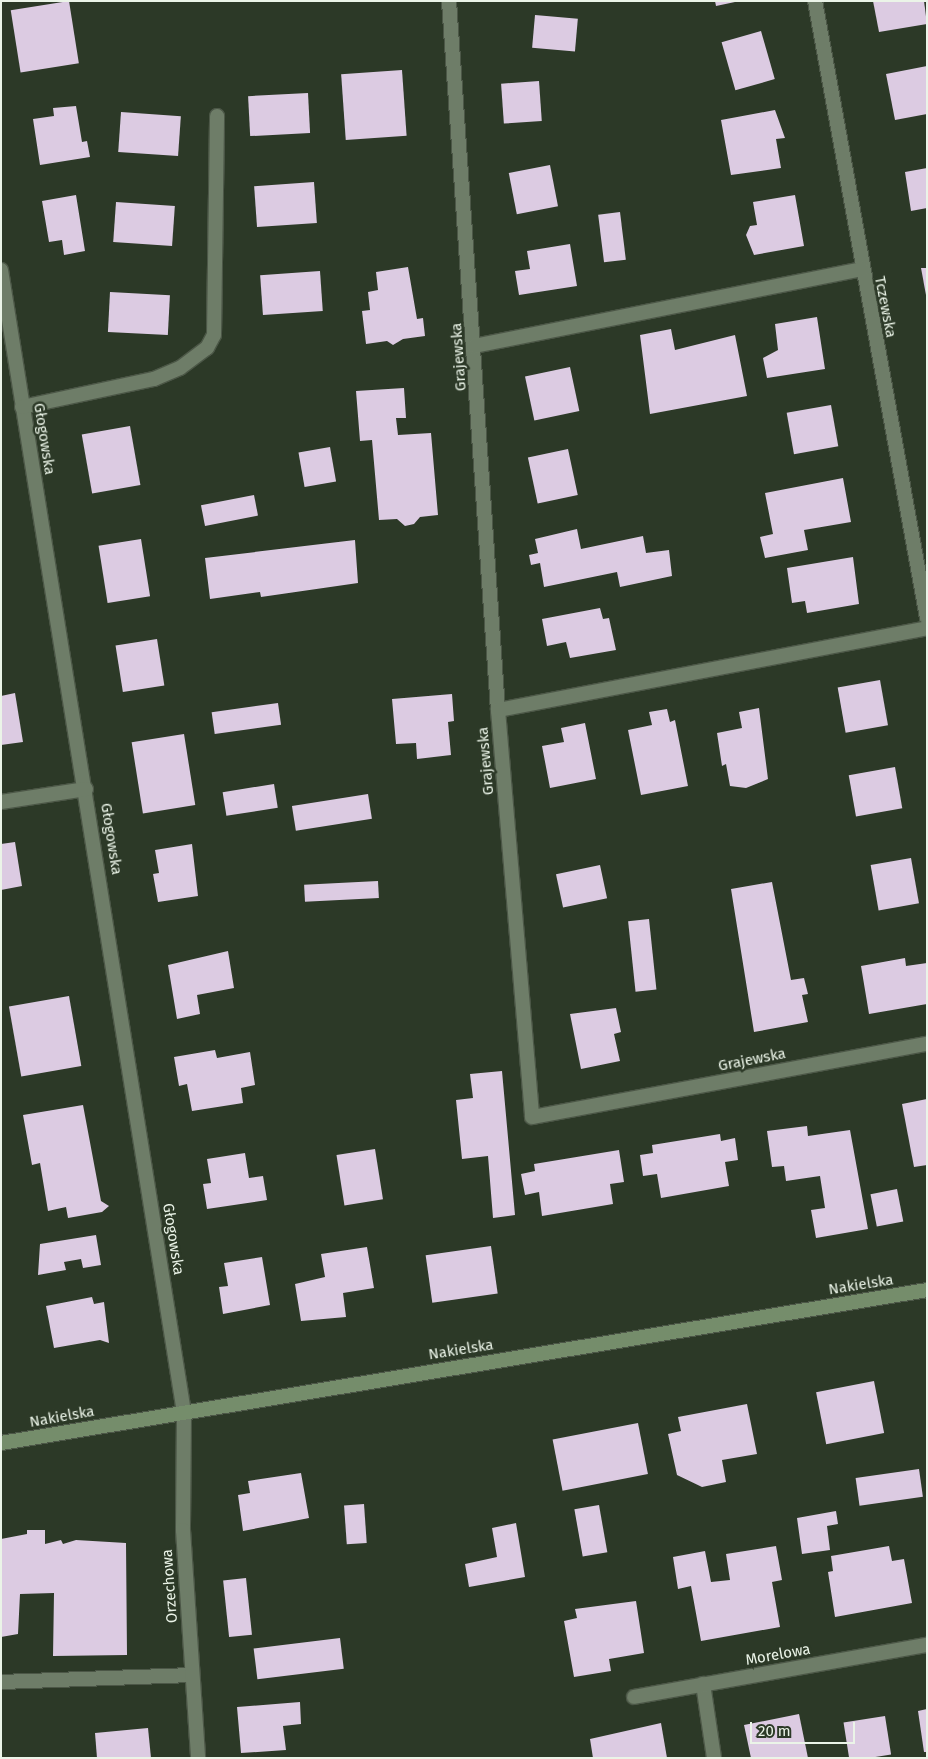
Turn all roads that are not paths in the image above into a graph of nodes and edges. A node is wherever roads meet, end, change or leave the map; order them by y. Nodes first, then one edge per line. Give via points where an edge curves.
1 (449, 1) edge
2 (815, 1) edge
3 (217, 116) dead end
4 (862, 268) junction
5 (1, 270) edge
6 (474, 346) junction
7 (22, 407) junction
8 (922, 571) edge
9 (927, 618) edge
10 (927, 628) edge
11 (498, 710) junction
12 (86, 789) junction
13 (1, 802) edge
14 (927, 1044) edge
15 (927, 1290) edge
16 (184, 1413) junction
17 (1, 1443) edge
18 (927, 1645) edge
19 (192, 1675) junction
20 (1, 1682) edge
21 (703, 1684) junction
22 (634, 1697) dead end
23 (198, 1758) edge
24 (714, 1758) edge

1 - 6 street, Grajewska
2 - 4 street, Tczewska
3 - 7 street via 214,335 207,348 180,368 154,379
4 - 6 street
4 - 8 street, Tczewska
5 - 7 street, Głogowska
6 - 11 street, Grajewska
7 - 12 street, Głogowska
8 - 9 street, Tczewska
10 - 11 street
11 - 14 street, Grajewska via 532,1117
12 - 13 street
12 - 16 street, Głogowska
15 - 16 main road, Nakielska
16 - 17 main road, Nakielska
16 - 19 street, Orzechowa via 183,1530
18 - 21 street, Morelowa
19 - 20 street
19 - 23 street, Orzechowa
21 - 22 street, Morelowa
21 - 24 street

